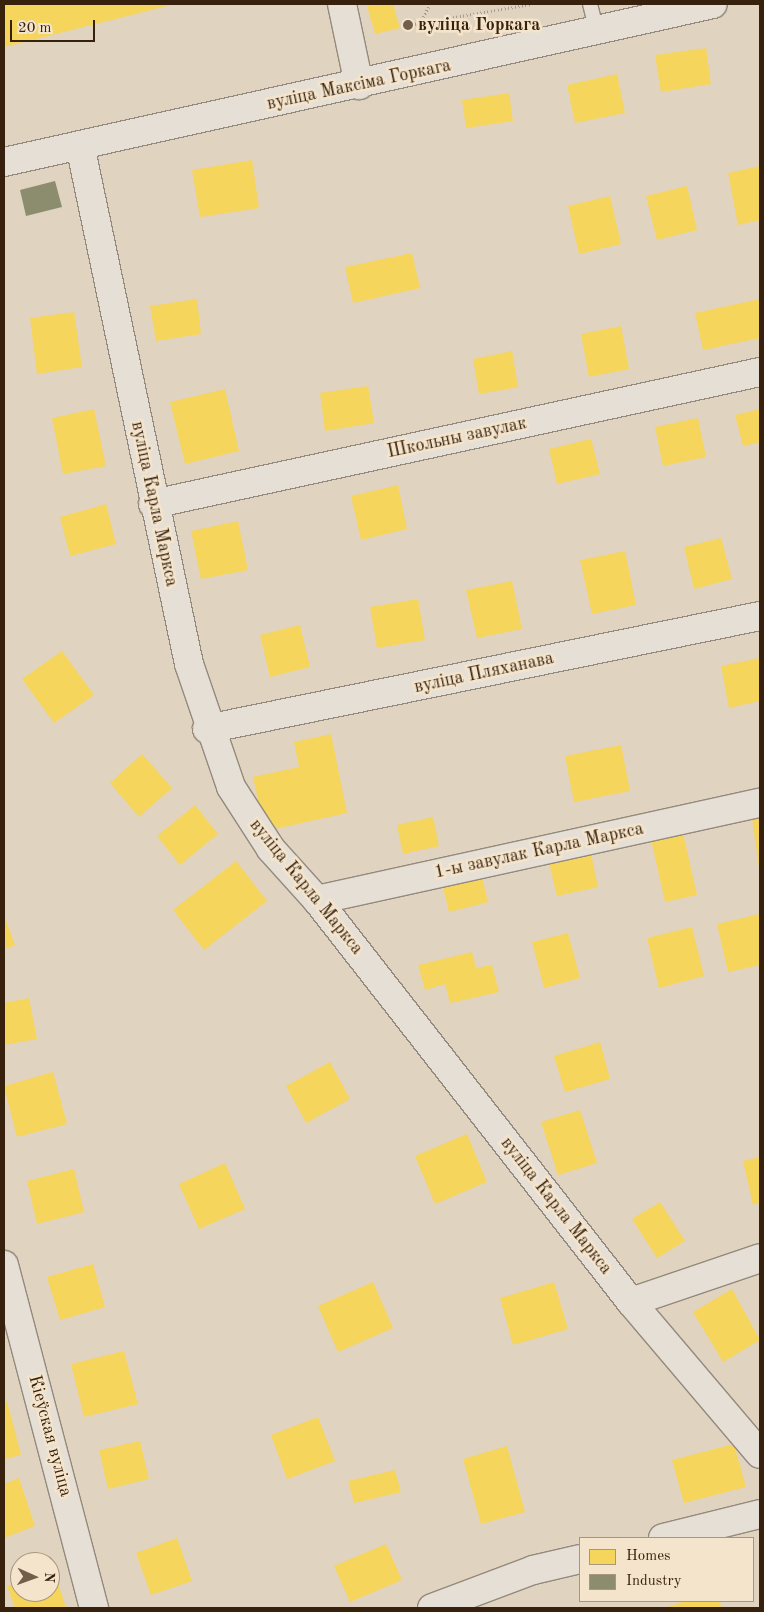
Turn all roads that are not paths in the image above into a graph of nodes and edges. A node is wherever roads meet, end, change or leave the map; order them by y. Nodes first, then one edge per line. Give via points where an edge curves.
1 (342, 4) edge
2 (590, 4) edge
3 (714, 4) edge
4 (597, 33) junction
5 (359, 85) junction
6 (80, 145) junction
7 (4, 162) edge
8 (760, 372) edge
9 (154, 504) junction
10 (760, 616) edge
11 (207, 729) junction
12 (760, 803) edge
13 (318, 900) junction
14 (760, 1258) edge
15 (4, 1265) edge
16 (631, 1302) junction
17 (760, 1454) edge
18 (760, 1514) edge
19 (667, 1537) edge
20 (579, 1559) edge
21 (94, 1608) edge
22 (432, 1608) edge

1 - 5 street
2 - 4 lane
3 - 4 street, вуліца Максіма Горкага
4 - 5 street, вуліца Максіма Горкага
5 - 6 street, вуліца Максіма Горкага
6 - 7 street, вуліца Максіма Горкага
6 - 9 street, вуліца Карла Маркса
8 - 9 street, Школьны завулак
9 - 11 street, вуліца Карла Маркса
10 - 11 street, вуліца Пляханава
11 - 13 street, вуліца Карла Маркса via 231,788 271,849
12 - 13 street, 1-ы завулак Карла Маркса
13 - 16 street, вуліца Карла Маркса
14 - 16 street
15 - 21 street, Кіеўская вуліца
16 - 17 street, вуліца Карла Маркса
18 - 19 street
20 - 22 street via 533,1570

